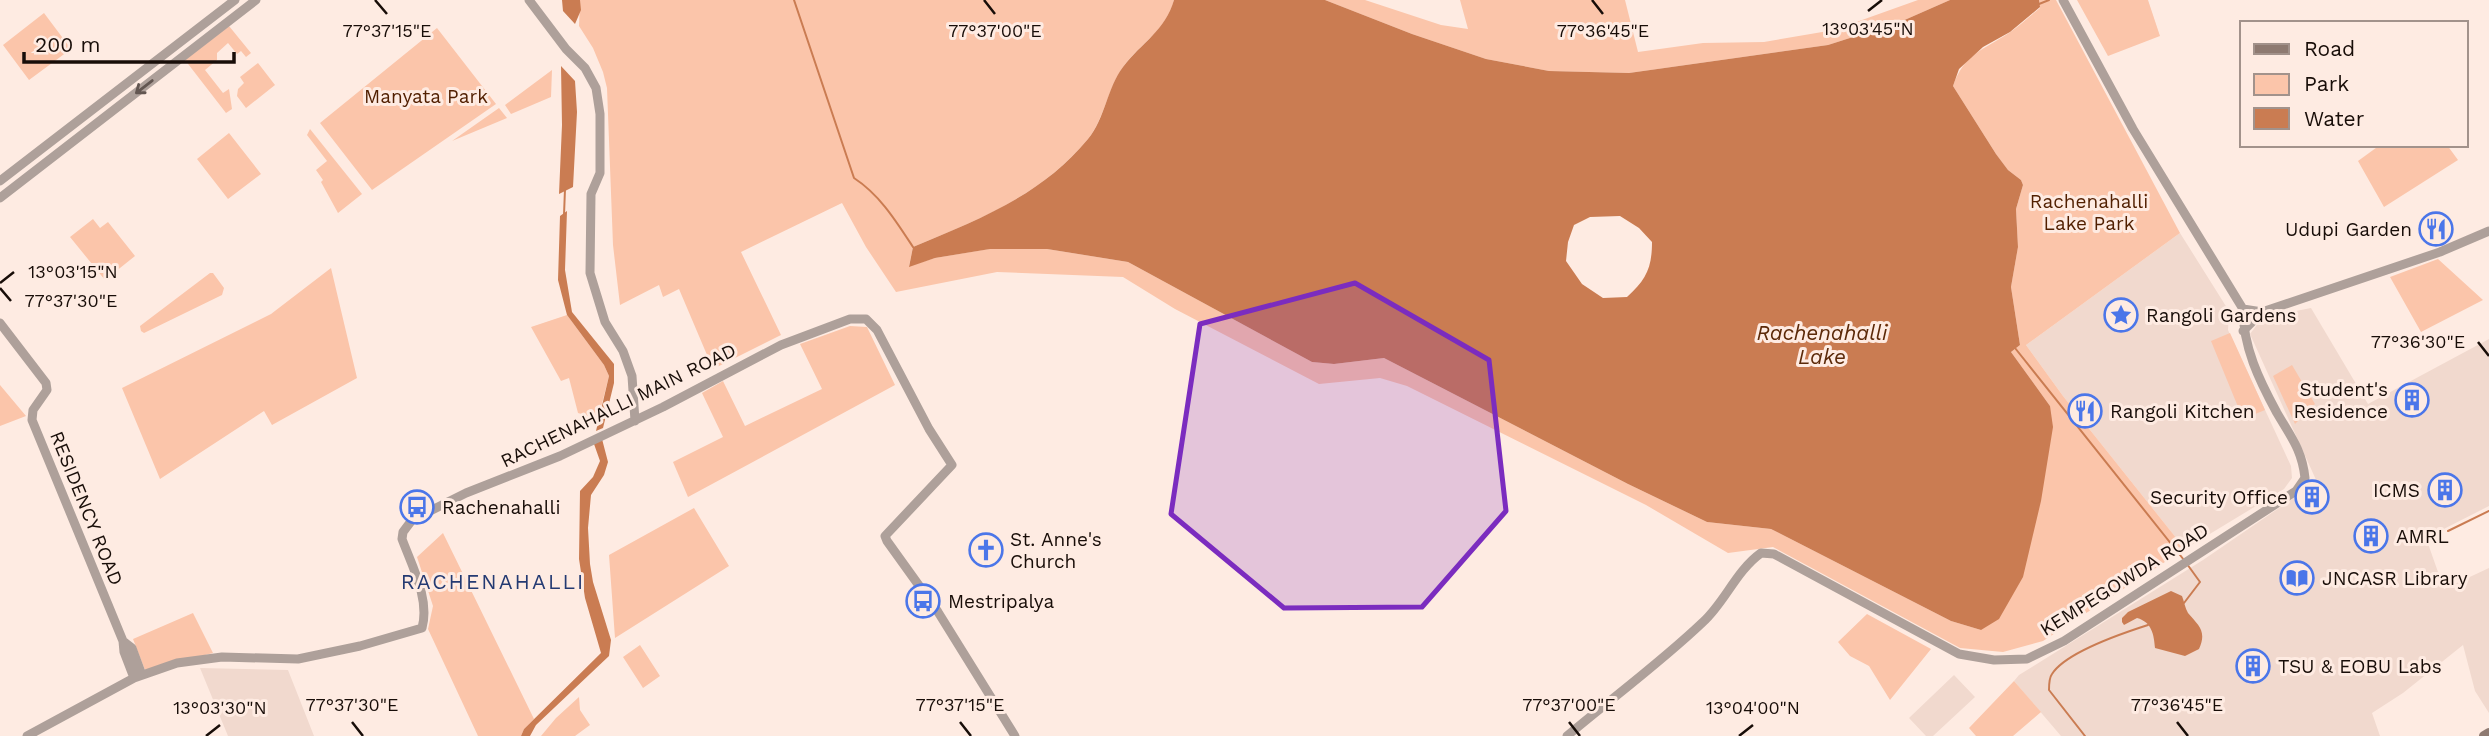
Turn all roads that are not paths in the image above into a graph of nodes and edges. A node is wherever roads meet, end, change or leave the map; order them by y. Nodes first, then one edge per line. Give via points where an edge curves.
1 (235, 0) edge
2 (256, 0) edge
3 (528, 0) edge
4 (2063, 0) edge
5 (165, 55) junction
6 (173, 65) junction
7 (60, 135) junction
8 (69, 145) junction
9 (14, 170) junction
10 (0, 181) edge
11 (23, 181) junction
12 (0, 198) edge
13 (2489, 232) edge
14 (2243, 309) junction
15 (2262, 312) junction
16 (0, 323) edge
17 (2243, 331) junction
18 (635, 421) junction
19 (138, 676) junction
20 (2489, 733) edge
21 (27, 736) edge
22 (1015, 736) edge
23 (1567, 736) edge
24 (2484, 736) edge

1 - 5 street
2 - 6 street
3 - 18 street via 585,68 596,88 600,173 591,194 590,273 605,322 632,376
4 - 14 street via 2133,129
5 - 6 street
5 - 7 street
6 -> 8 street
7 - 8 street
7 - 9 street
8 - 11 street
9 - 10 street
9 - 11 street
11 - 12 street
13 - 15 street
14 - 15 street
14 - 17 street, KEMPEGOWDA ROAD
15 - 17 street
16 - 19 street, RESIDENCY ROAD via 46,383 32,420 124,652
17 - 23 street, KEMPEGOWDA ROAD via 2258,375 2303,458 2305,478 2296,491 2064,641 2026,659 1959,654 1774,554 1761,553 1748,562 1706,620
18 - 19 street, RACHENAHALLI MAIN ROAD via 412,520 402,539 422,594 422,628 298,659 201,658
18 - 22 street, RACHENAHALLI MAIN ROAD via 781,345 850,319 866,319 877,330 952,465 885,536
19 - 21 street, RACHENAHALLI MAIN ROAD
20 - 24 main road

